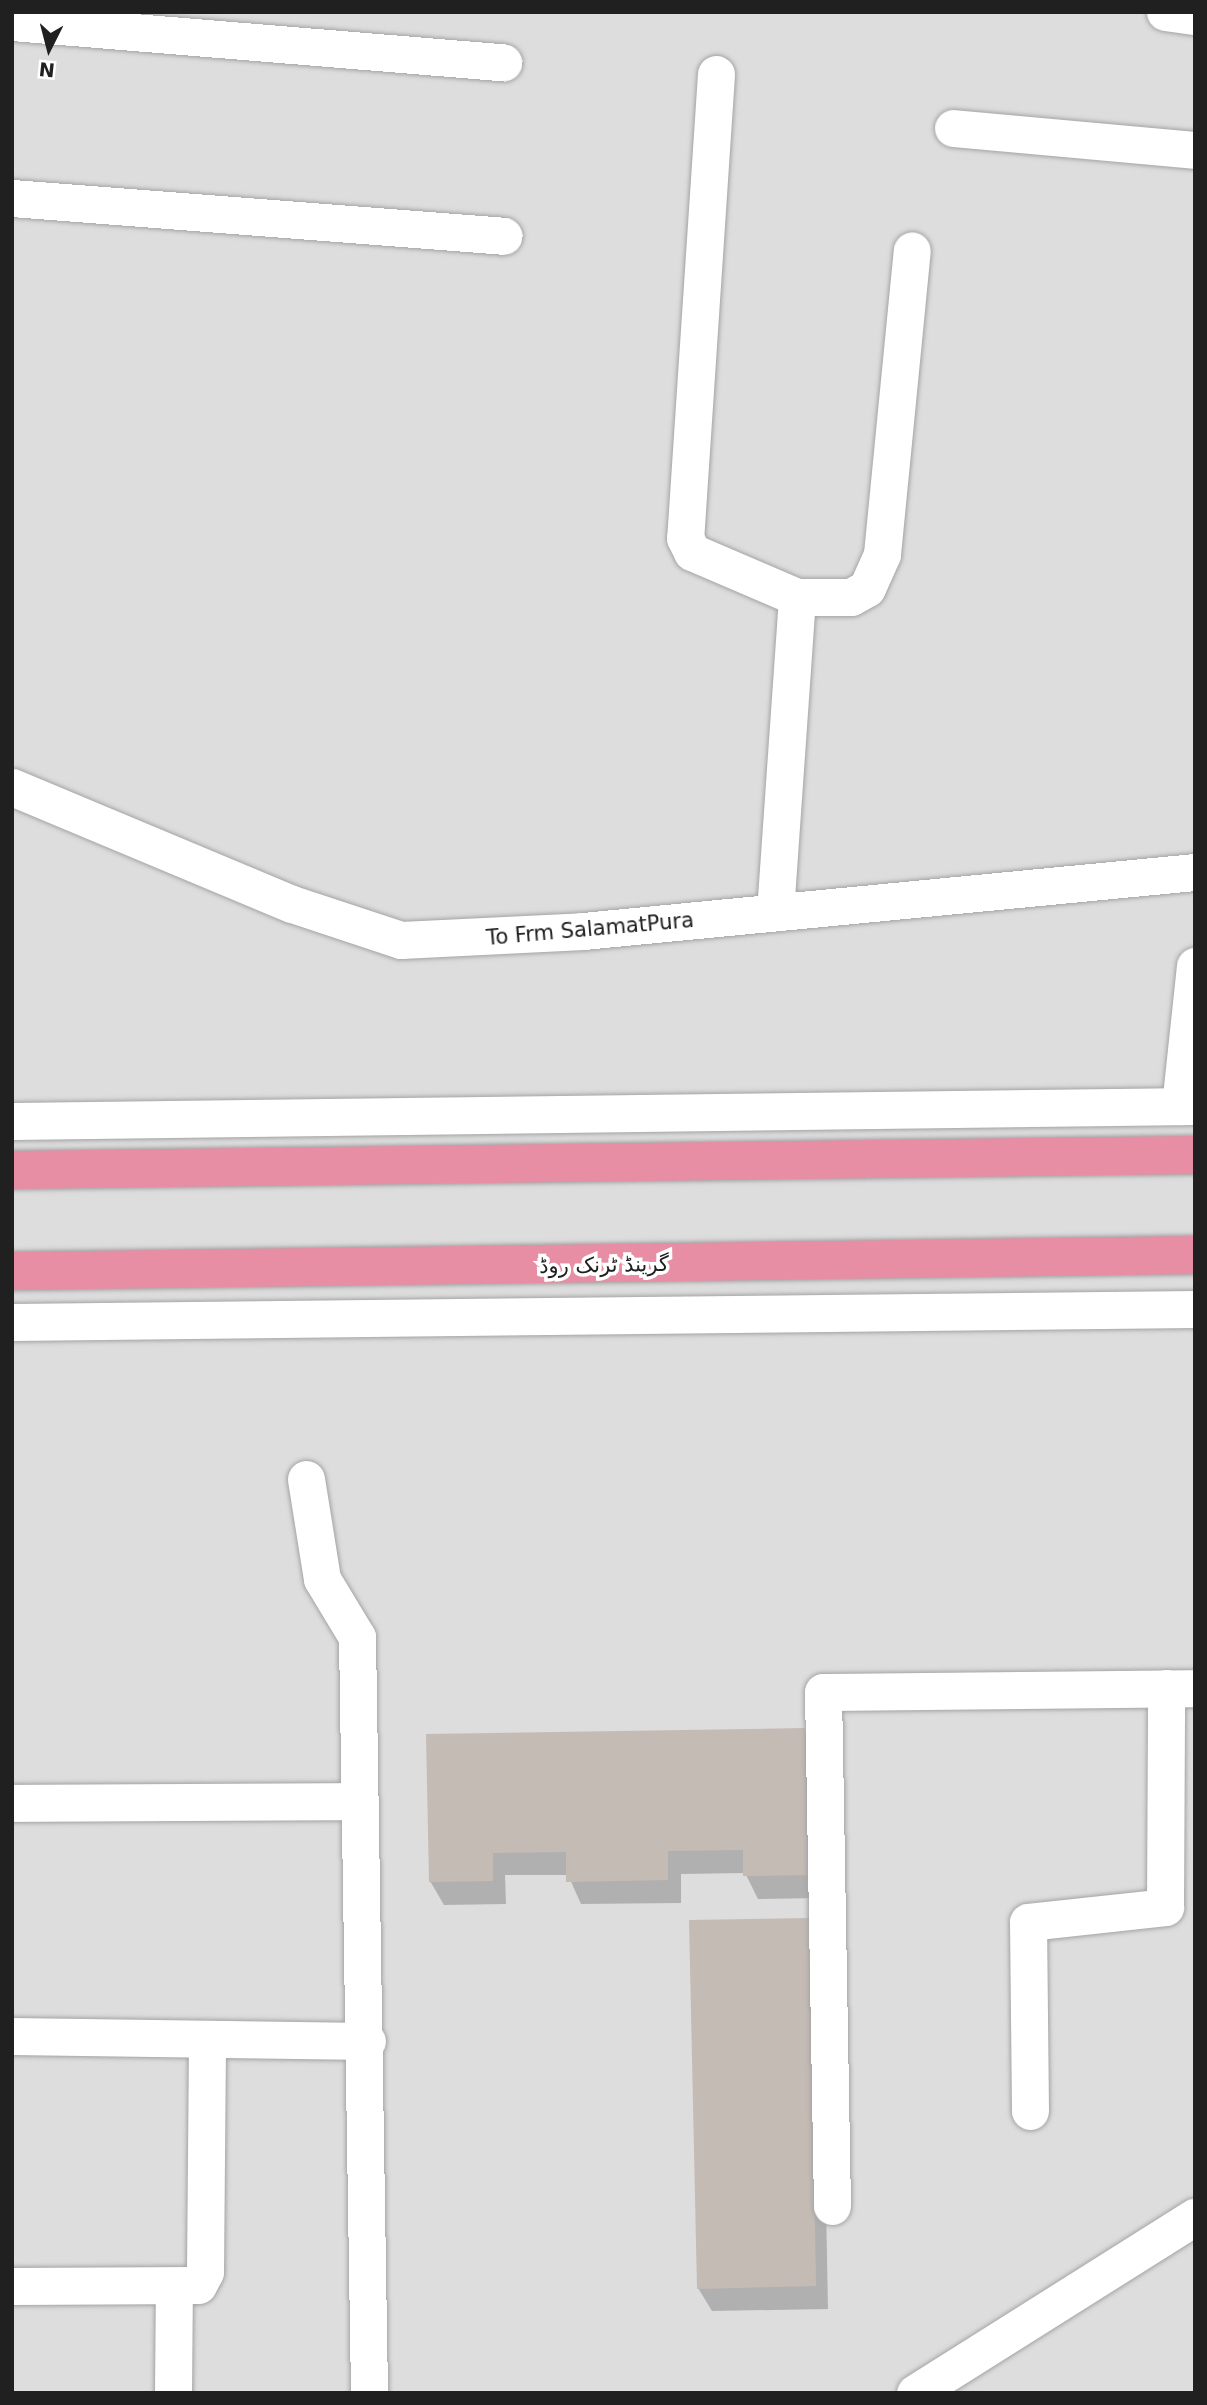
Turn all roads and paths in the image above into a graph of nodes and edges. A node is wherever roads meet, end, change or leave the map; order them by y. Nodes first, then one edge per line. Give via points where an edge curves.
1 (1165, 12) edge
2 (1195, 16) edge
3 (12, 22) edge
4 (503, 61) dead end
5 (716, 74) dead end
6 (953, 128) dead end
7 (1195, 150) edge
8 (12, 198) edge
9 (504, 236) dead end
10 (912, 250) dead end
11 (797, 597) junction
12 (12, 787) edge
13 (1195, 872) edge
14 (775, 912) junction
15 (1195, 966) edge
16 (1187, 1106) edge
17 (12, 1121) edge
18 (1195, 1155) edge
19 (12, 1170) edge
20 (1195, 1255) edge
21 (12, 1271) edge
22 (1195, 1309) edge
23 (12, 1322) edge
24 (306, 1479) dead end
25 (1181, 1688) edge
26 (359, 1801) junction
27 (12, 1803) edge
28 (12, 2036) edge
29 (207, 2039) junction
30 (368, 2041) junction
31 (1030, 2110) dead end
32 (832, 2206) dead end
33 (1195, 2217) edge
34 (12, 2286) edge
35 (174, 2287) junction
36 (173, 2393) edge
37 (369, 2393) edge
38 (915, 2393) edge

1 - 2 street
3 - 4 street
5 - 11 street via 685,538 692,552
6 - 7 street
8 - 9 street
10 - 11 street via 882,554 866,588 851,597
11 - 14 street
12 - 14 street, To Frm SalamatPura via 304,908 401,940
13 - 14 street, To Frm SalamatPura
15 - 16 street
16 - 17 street
18 - 19 highway
20 - 21 highway, گرینڈ ٹرنک روڈ
22 - 23 street
24 - 26 street via 322,1579 357,1637
25 - 31 street via 1164,1907 1028,1922
25 - 32 street via 823,1692
26 - 27 street
26 - 30 street
28 - 29 street
29 - 30 street
29 - 35 street via 205,2272 198,2285
30 - 37 street
33 - 38 street
34 - 35 street
35 - 36 street

